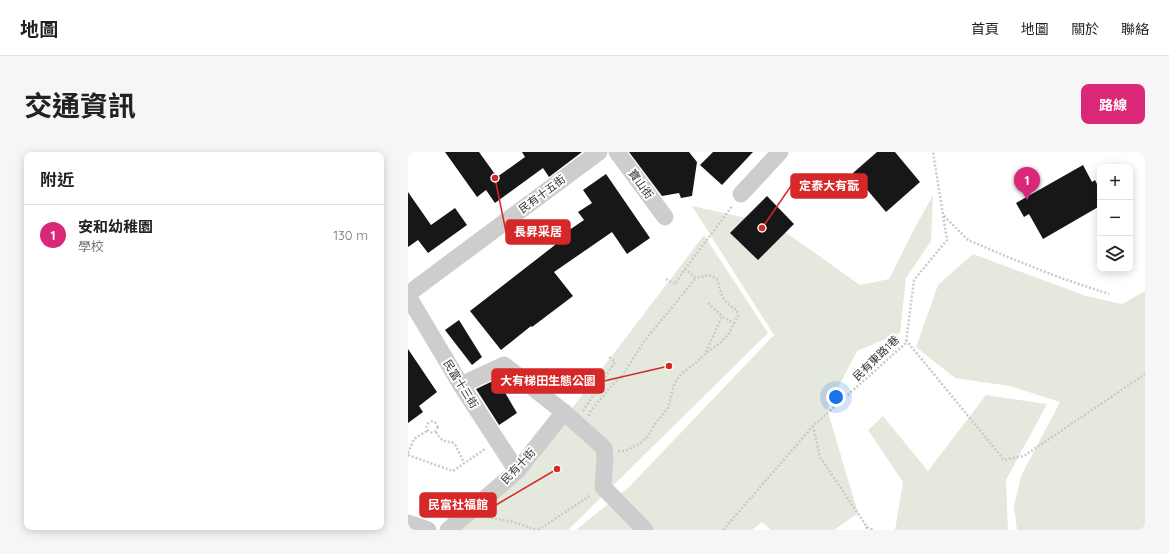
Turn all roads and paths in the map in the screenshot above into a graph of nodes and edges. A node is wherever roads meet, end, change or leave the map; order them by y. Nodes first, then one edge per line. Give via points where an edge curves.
1 (599, 152) edge
2 (617, 152) edge
3 (780, 152) edge
4 (933, 152) edge
5 (741, 194) joint
6 (943, 215) junction
7 (665, 216) dead end
8 (685, 269) junction
9 (696, 278) junction
10 (666, 279) dead end
11 (1109, 294) dead end
12 (408, 295) edge
13 (708, 303) dead end
14 (722, 316) junction
15 (735, 324) junction
16 (906, 340) junction
17 (706, 353) junction
18 (608, 356) dead end
19 (1145, 374) edge
20 (461, 385) junction
21 (564, 412) junction
22 (813, 426) junction
23 (427, 430) junction
24 (436, 432) junction
25 (498, 441) junction
26 (618, 451) dead end
27 (408, 454) edge
28 (464, 463) junction
29 (517, 471) junction
30 (602, 487) junction
31 (482, 516) dead end
32 (408, 523) edge
33 (866, 529) edge
34 (428, 530) edge
35 (448, 530) edge
36 (537, 530) edge
37 (645, 530) edge
38 (723, 530) edge
39 (873, 530) edge

1 - 12 street, 民有十五街
2 - 7 street, 寶山街
3 - 5 street
4 - 6 path, 民有東路1巷
5 - 8 path
6 - 11 path via 968,240 1061,278
6 - 16 path, 民有東路1巷 via 947,240 914,280
8 - 9 path
8 - 10 path via 675,284
9 - 15 path via 709,275 717,279 723,299 737,310
9 - 18 path via 645,340 624,373 588,417 583,412 615,362
12 - 20 street, 民富十三街
13 - 14 path
14 - 15 path
14 - 17 path
15 - 17 path via 728,335
16 - 19 path via 1004,460 1024,456
16 - 22 path, 民有東路1巷 via 906,343
17 - 26 path via 677,379 668,408 647,437 625,451
20 - 21 street via 504,365
20 - 25 street, 民富十三街
21 - 29 street, 民有十街
21 - 30 street via 604,448
22 - 33 path via 820,457
22 - 38 path, 民有東路1巷
23 - 24 path
23 - 24 path via 428,423 433,421 438,426
23 - 27 path via 414,440
24 - 28 path via 442,441 452,442 456,446
25 - 28 path
25 - 29 street, 民富十三街
27 - 28 path via 453,471
29 - 35 street, 民有十街
30 - 36 path
30 - 37 street
31 - 36 path via 514,522
32 - 34 street
33 - 39 path

